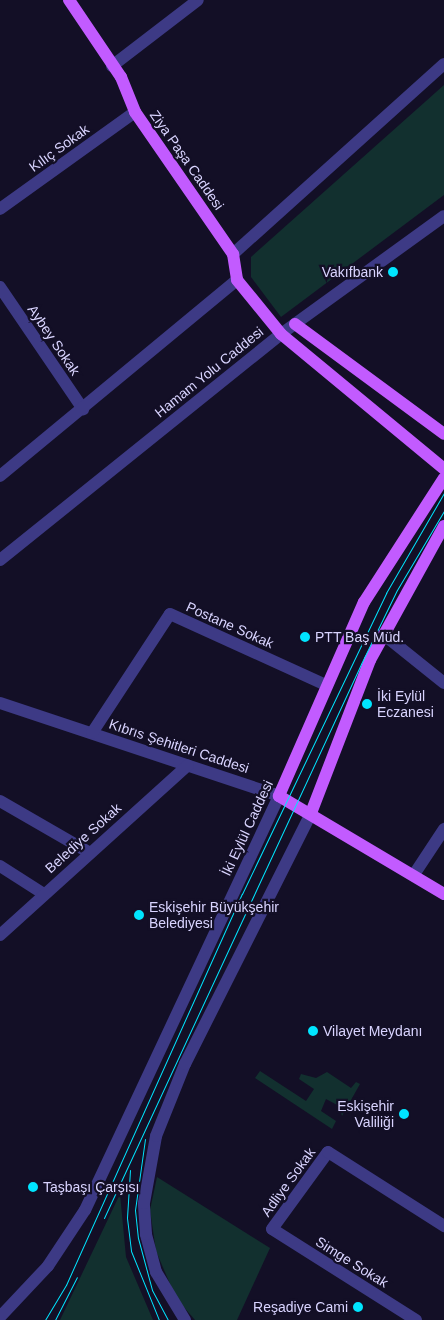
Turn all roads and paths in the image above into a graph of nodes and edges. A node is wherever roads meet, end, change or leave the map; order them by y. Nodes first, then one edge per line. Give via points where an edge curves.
1 (69, 0) edge
2 (198, 0) edge
3 (444, 64) edge
4 (112, 66) junction
5 (135, 112) junction
6 (0, 209) edge
7 (444, 216) edge
8 (233, 254) junction
9 (237, 280) junction
10 (0, 287) edge
11 (295, 324) junction
12 (281, 334) junction
13 (83, 409) junction
14 (444, 434) edge
15 (444, 469) edge
16 (0, 476) edge
17 (444, 478) edge
18 (444, 526) edge
19 (0, 560) edge
20 (383, 634) junction
21 (444, 683) edge
22 (326, 685) junction
23 (0, 703) edge
24 (92, 733) junction
25 (188, 765) junction
26 (279, 796) junction
27 (0, 801) edge
28 (312, 813) junction
29 (444, 829) edge
30 (90, 853) junction
31 (0, 866) edge
32 (415, 873) junction
33 (44, 894) junction
34 (444, 894) edge
35 (0, 935) edge
36 (444, 1226) edge
37 (272, 1229) joint
38 (0, 1317) edge
39 (185, 1320) edge
40 (416, 1320) edge

1 - 4 main road, Ziya Paşa Caddesi
2 - 4 street
3 - 8 street
4 - 5 main road, Ziya Paşa Caddesi
5 - 6 street, Kılıç Sokak
5 - 8 main road, Ziya Paşa Caddesi
7 - 11 street, Hamam Yolu Caddesi
8 - 9 main road, Ziya Paşa Caddesi
9 - 12 main road
9 - 13 street
10 - 13 street, Aybey Sokak
11 - 12 street, Hamam Yolu Caddesi
11 - 14 main road
12 - 15 main road
12 - 19 street, Hamam Yolu Caddesi
13 - 16 street
17 - 22 main road, İki Eylül Caddesi via 364,602
18 - 20 main road
20 - 21 street
20 - 28 main road
22 - 24 street, Postane Sokak via 170,614
22 - 26 main road, İki Eylül Caddesi
23 - 24 street, Kıbrıs Şehitleri Caddesi
24 - 25 street, Kıbrıs Şehitleri Caddesi
25 - 26 street, Kıbrıs Şehitleri Caddesi
25 - 30 street, Belediye Sokak
26 - 28 main road, Kıbrıs Şehitleri Caddesi
26 - 38 street, İki Eylül Caddesi via 85,1210 48,1266
27 - 30 street
28 - 32 main road, Kıbrıs Şehitleri Caddesi
28 - 39 street via 185,1064 156,1136 144,1203 146,1234 156,1272
29 - 32 street
30 - 33 street, Belediye Sokak
31 - 33 street
32 - 34 main road, Kıbrıs Şehitleri Caddesi
33 - 35 street, Belediye Sokak
36 - 37 street, Adliye Sokak via 328,1152
37 - 40 street, Simge Sokak

